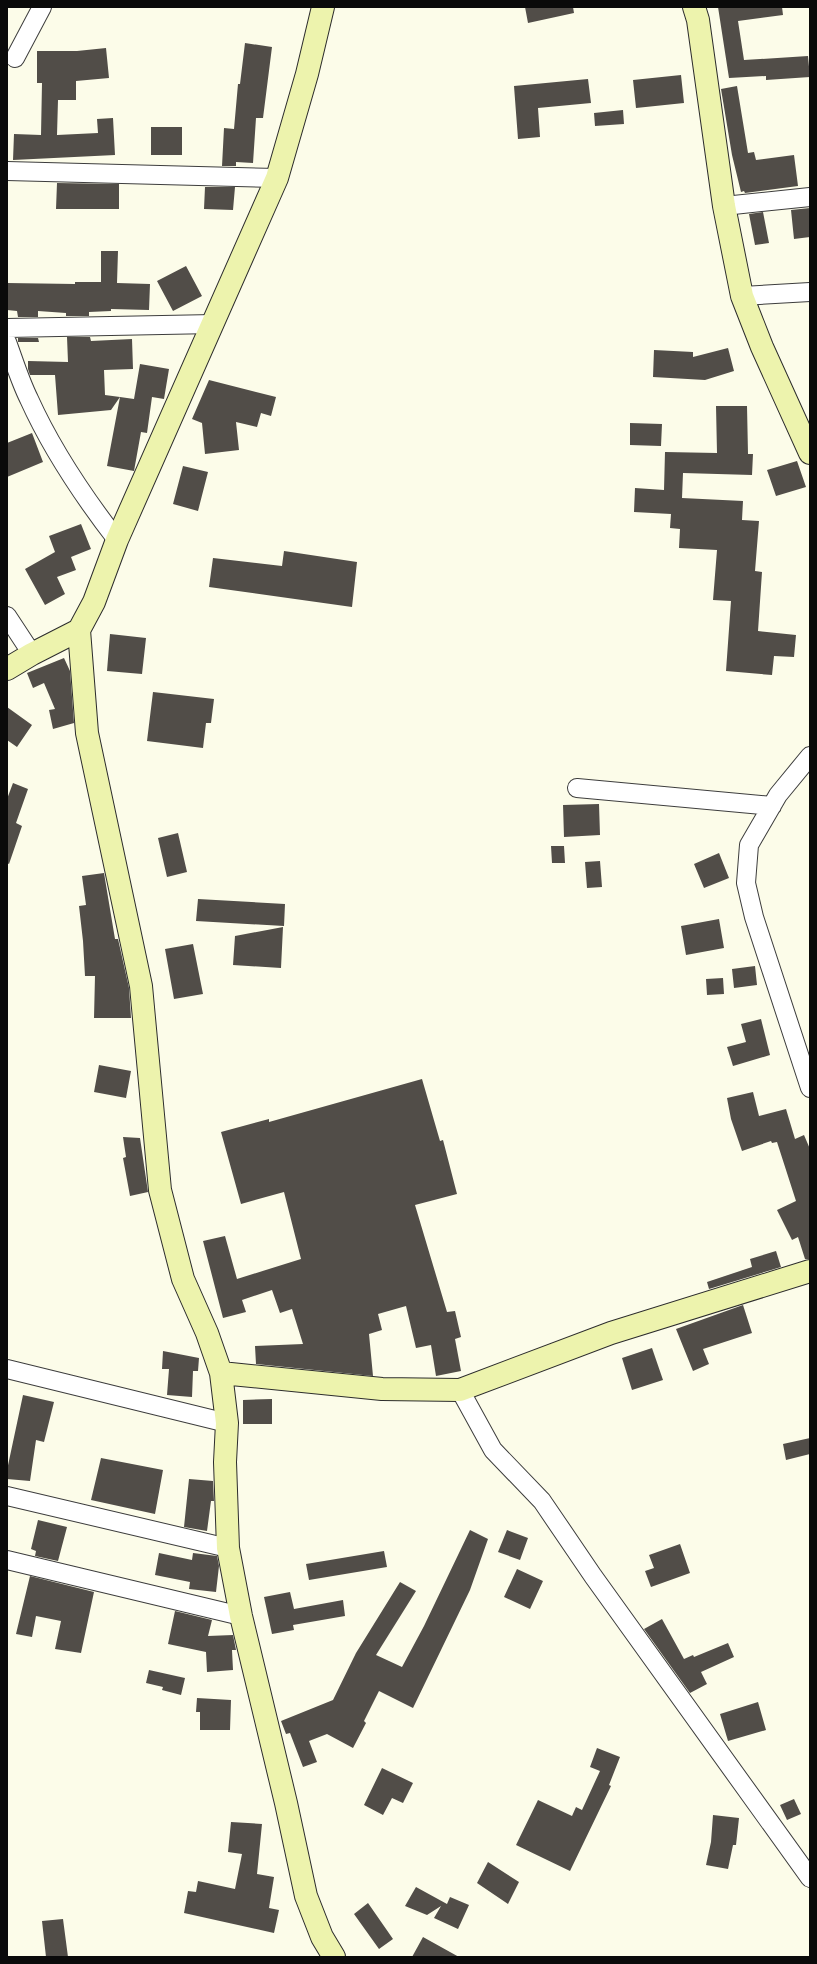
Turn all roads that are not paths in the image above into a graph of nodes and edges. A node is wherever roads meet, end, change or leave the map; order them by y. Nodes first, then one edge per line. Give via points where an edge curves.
1 (42, 7) edge
2 (323, 7) edge
3 (694, 7) edge
4 (15, 58) dead end
5 (7, 171) edge
6 (278, 178) junction
7 (810, 197) edge
8 (724, 206) junction
9 (810, 292) edge
10 (742, 296) junction
11 (214, 324) junction
12 (7, 328) edge
13 (7, 342) edge
14 (810, 453) edge
15 (117, 540) junction
16 (7, 616) edge
17 (79, 630) junction
18 (32, 654) junction
19 (7, 669) edge
20 (810, 756) edge
21 (577, 788) dead end
22 (772, 806) junction
23 (810, 1088) edge
24 (810, 1270) edge
25 (7, 1369) edge
26 (221, 1373) junction
27 (460, 1390) junction
28 (227, 1423) junction
29 (7, 1496) edge
30 (228, 1548) junction
31 (7, 1560) edge
32 (241, 1616) junction
33 (810, 1878) edge
34 (334, 1957) edge

1 - 4 street
2 - 6 street
3 - 8 street via 698,20
5 - 6 street
6 - 11 street
7 - 8 street
8 - 10 street
9 - 10 street
10 - 14 street
11 - 12 street
11 - 15 street
13 - 15 street via 28,398 58,456 88,503
15 - 17 street via 94,602
16 - 18 street
17 - 18 street
17 - 26 street via 87,733 141,986 160,1190 183,1279 207,1333
18 - 19 street
20 - 22 street
21 - 22 street
22 - 23 street via 749,844 746,882 754,917
24 - 27 street via 611,1333
25 - 28 street
26 - 27 street via 382,1389
26 - 28 street
27 - 33 street via 493,1450 542,1501
28 - 30 street via 225,1462
29 - 30 street
30 - 32 street
31 - 32 street
32 - 34 street via 306,1896 322,1937

